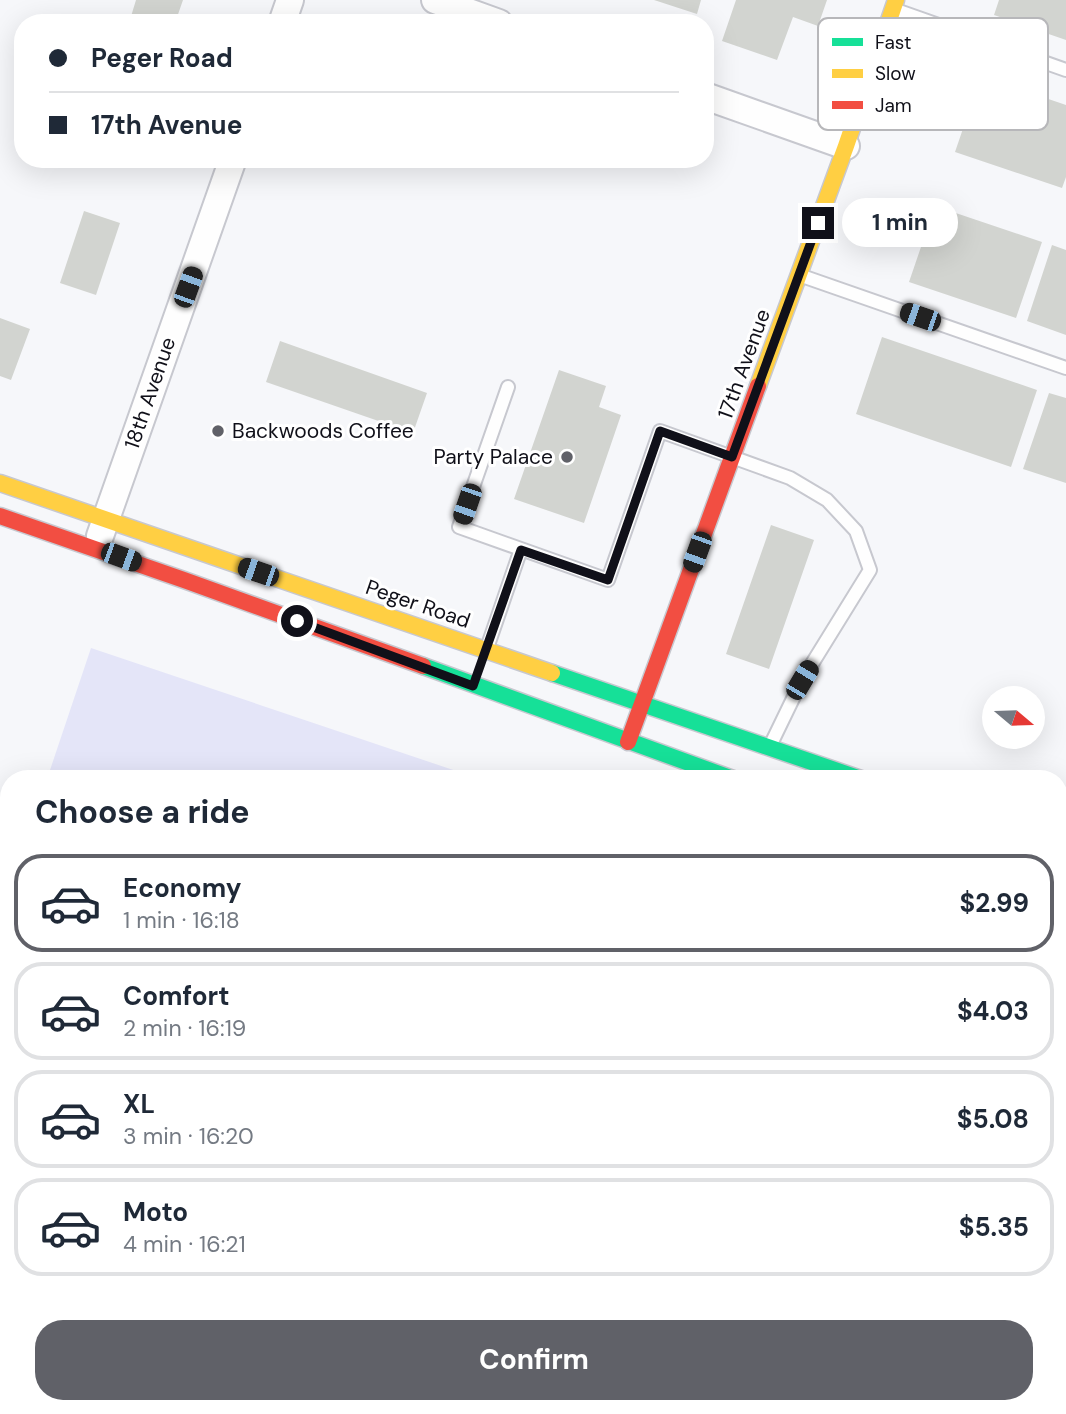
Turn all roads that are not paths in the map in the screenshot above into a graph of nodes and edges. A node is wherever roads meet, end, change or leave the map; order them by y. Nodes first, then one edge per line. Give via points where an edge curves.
1 (435, 0) edge
2 (894, 4) edge
3 (474, 14) edge
4 (930, 18) edge
5 (1048, 63) edge
6 (1066, 70) edge
7 (714, 99) edge
8 (851, 130) edge
9 (846, 146) junction
10 (230, 168) edge
11 (799, 274) junction
12 (1066, 368) edge
13 (508, 387) dead end
14 (732, 457) junction
15 (0, 483) edge
16 (0, 516) edge
17 (106, 519) junction
18 (96, 548) junction
19 (521, 550) junction
20 (480, 668) junction
21 (641, 703) junction
22 (628, 742) junction
23 (769, 747) junction
24 (707, 770) edge
25 (835, 770) edge

1 - 3 street
2 - 4 lane
5 - 6 lane
7 - 9 street
8 - 9 main road, 17th Avenue
9 - 11 main road, 17th Avenue
10 - 17 street, 18th Avenue
11 - 12 lane
11 - 14 main road, 17th Avenue
13 - 19 lane via 458,527
14 - 19 lane via 660,431 608,580
14 - 21 main road, 17th Avenue
14 - 23 lane via 790,478 827,500 856,531 870,570 802,680
15 - 17 main road, Peger Road
16 - 18 main road, Peger Road
17 - 18 street, 18th Avenue
17 - 20 main road, Peger Road
18 - 20 main road, Peger Road
19 - 20 lane
20 - 21 main road, Peger Road
20 - 22 main road, Peger Road
21 - 22 main road, 17th Avenue
21 - 23 main road, Peger Road
22 - 24 main road, Peger Road
23 - 25 main road, Peger Road

